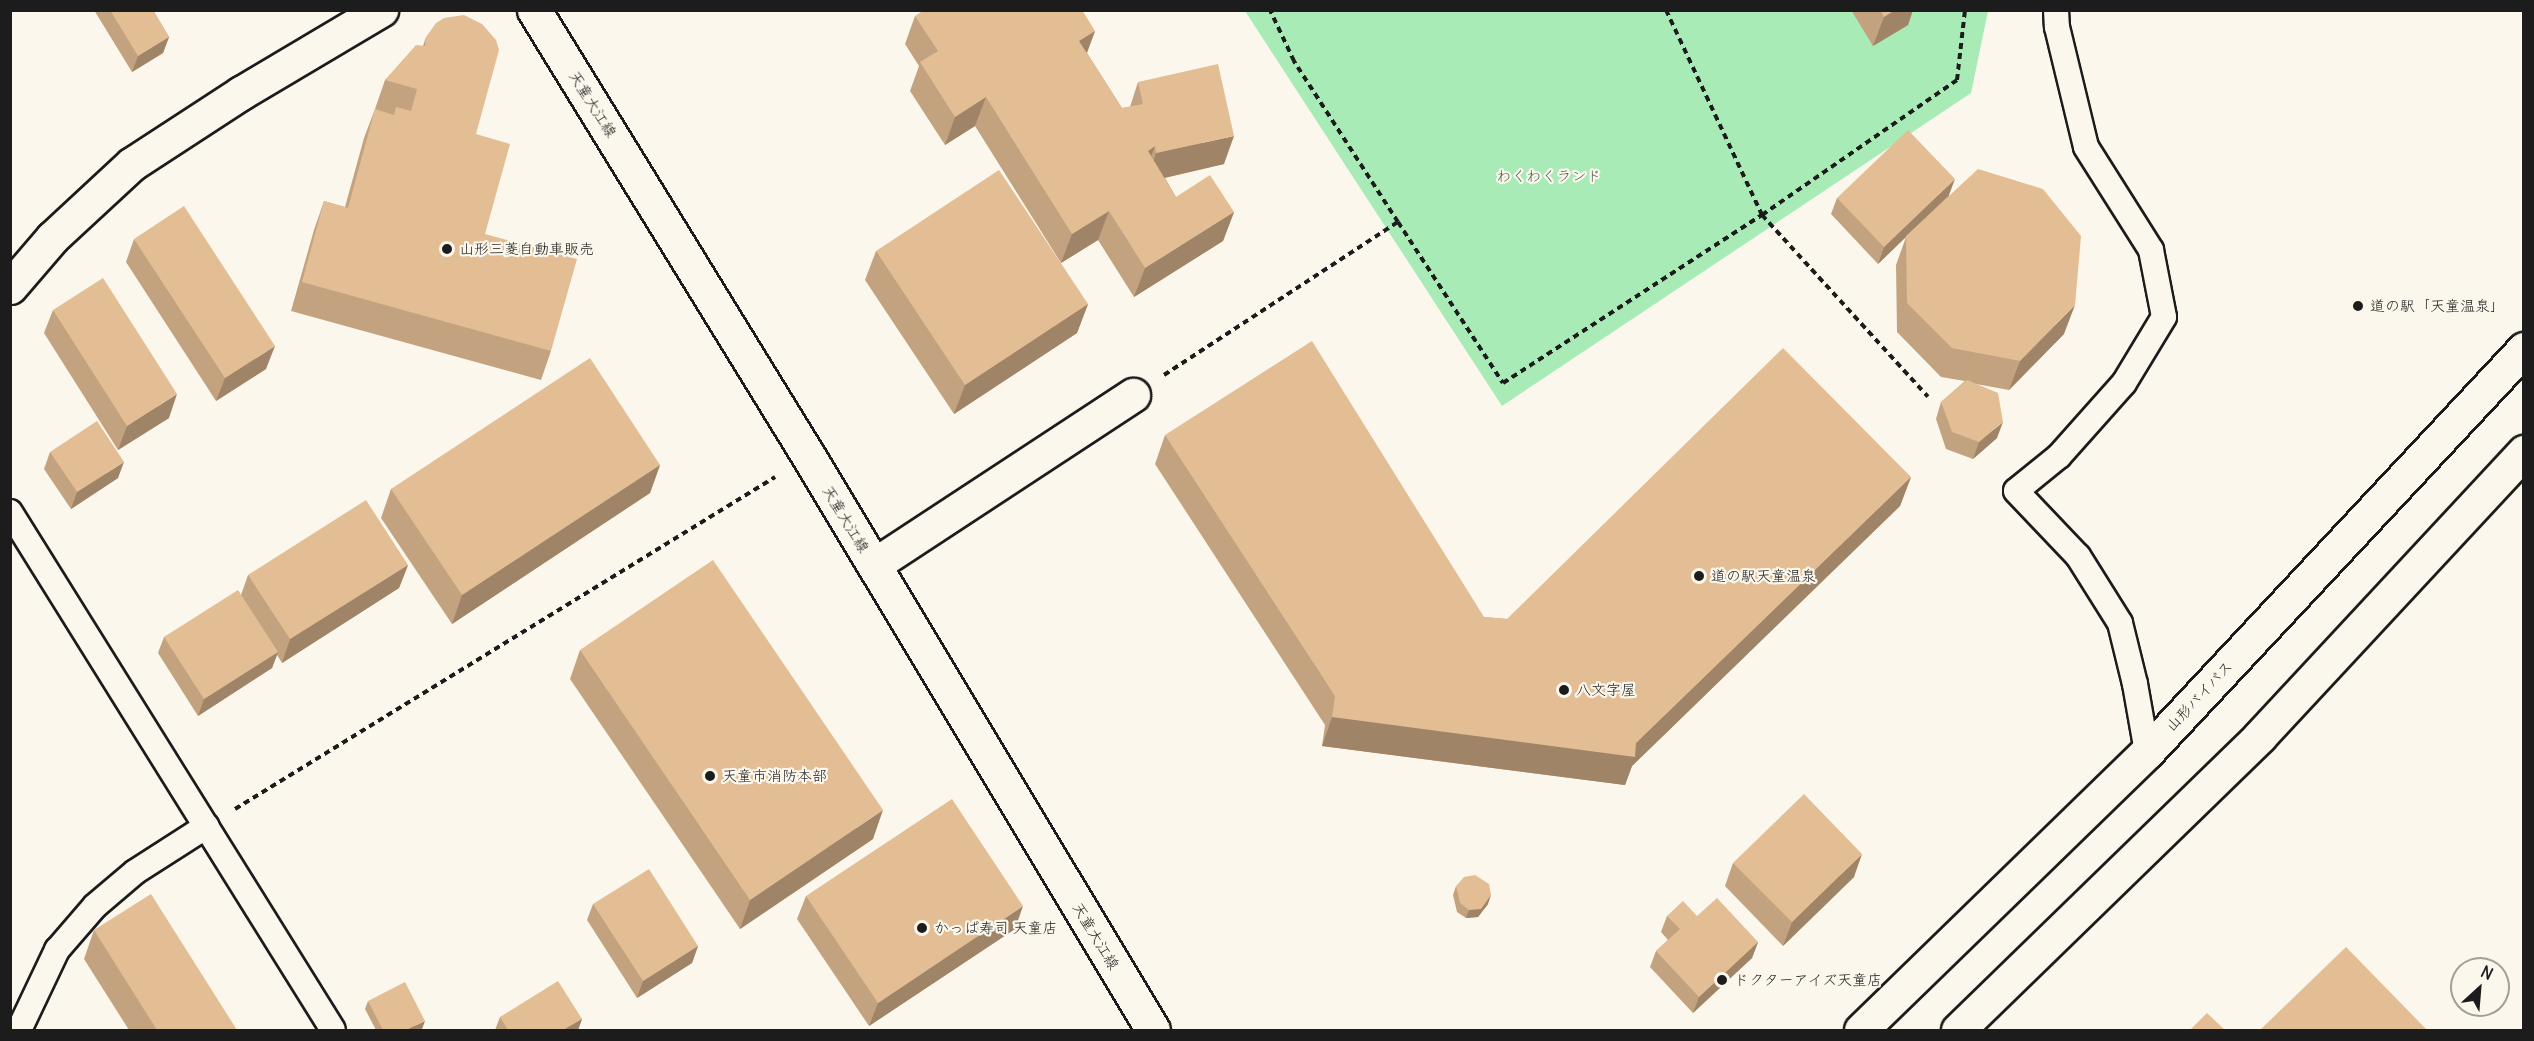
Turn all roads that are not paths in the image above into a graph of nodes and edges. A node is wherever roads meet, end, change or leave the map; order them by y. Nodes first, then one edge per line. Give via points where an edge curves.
1 (381, 10) edge
2 (534, 10) edge
3 (2056, 10) edge
4 (10, 287) edge
5 (2523, 349) edge
6 (1133, 395) road end
7 (2523, 452) edge
8 (10, 512) edge
9 (874, 565) junction
10 (2147, 752) junction
11 (207, 826) junction
12 (18, 1030) edge
13 (333, 1030) edge
14 (1153, 1030) edge
15 (1861, 1030) edge
16 (1958, 1030) edge

1 - 4 main road via 241,93 132,164 52,238
2 - 9 main road, 天童大江線
3 - 10 lane via 2086,147 2151,249 2164,317 2124,383 2059,456 2016,491 2078,556 2120,623
5 - 10 main road, 山形バイパス
6 - 9 main road
7 - 16 main road via 2260,736
8 - 11 lane
9 - 14 main road, 天童大江線
10 - 15 main road, 山形バイパス
11 - 12 lane via 135,872 95,906 57,950
11 - 13 lane

